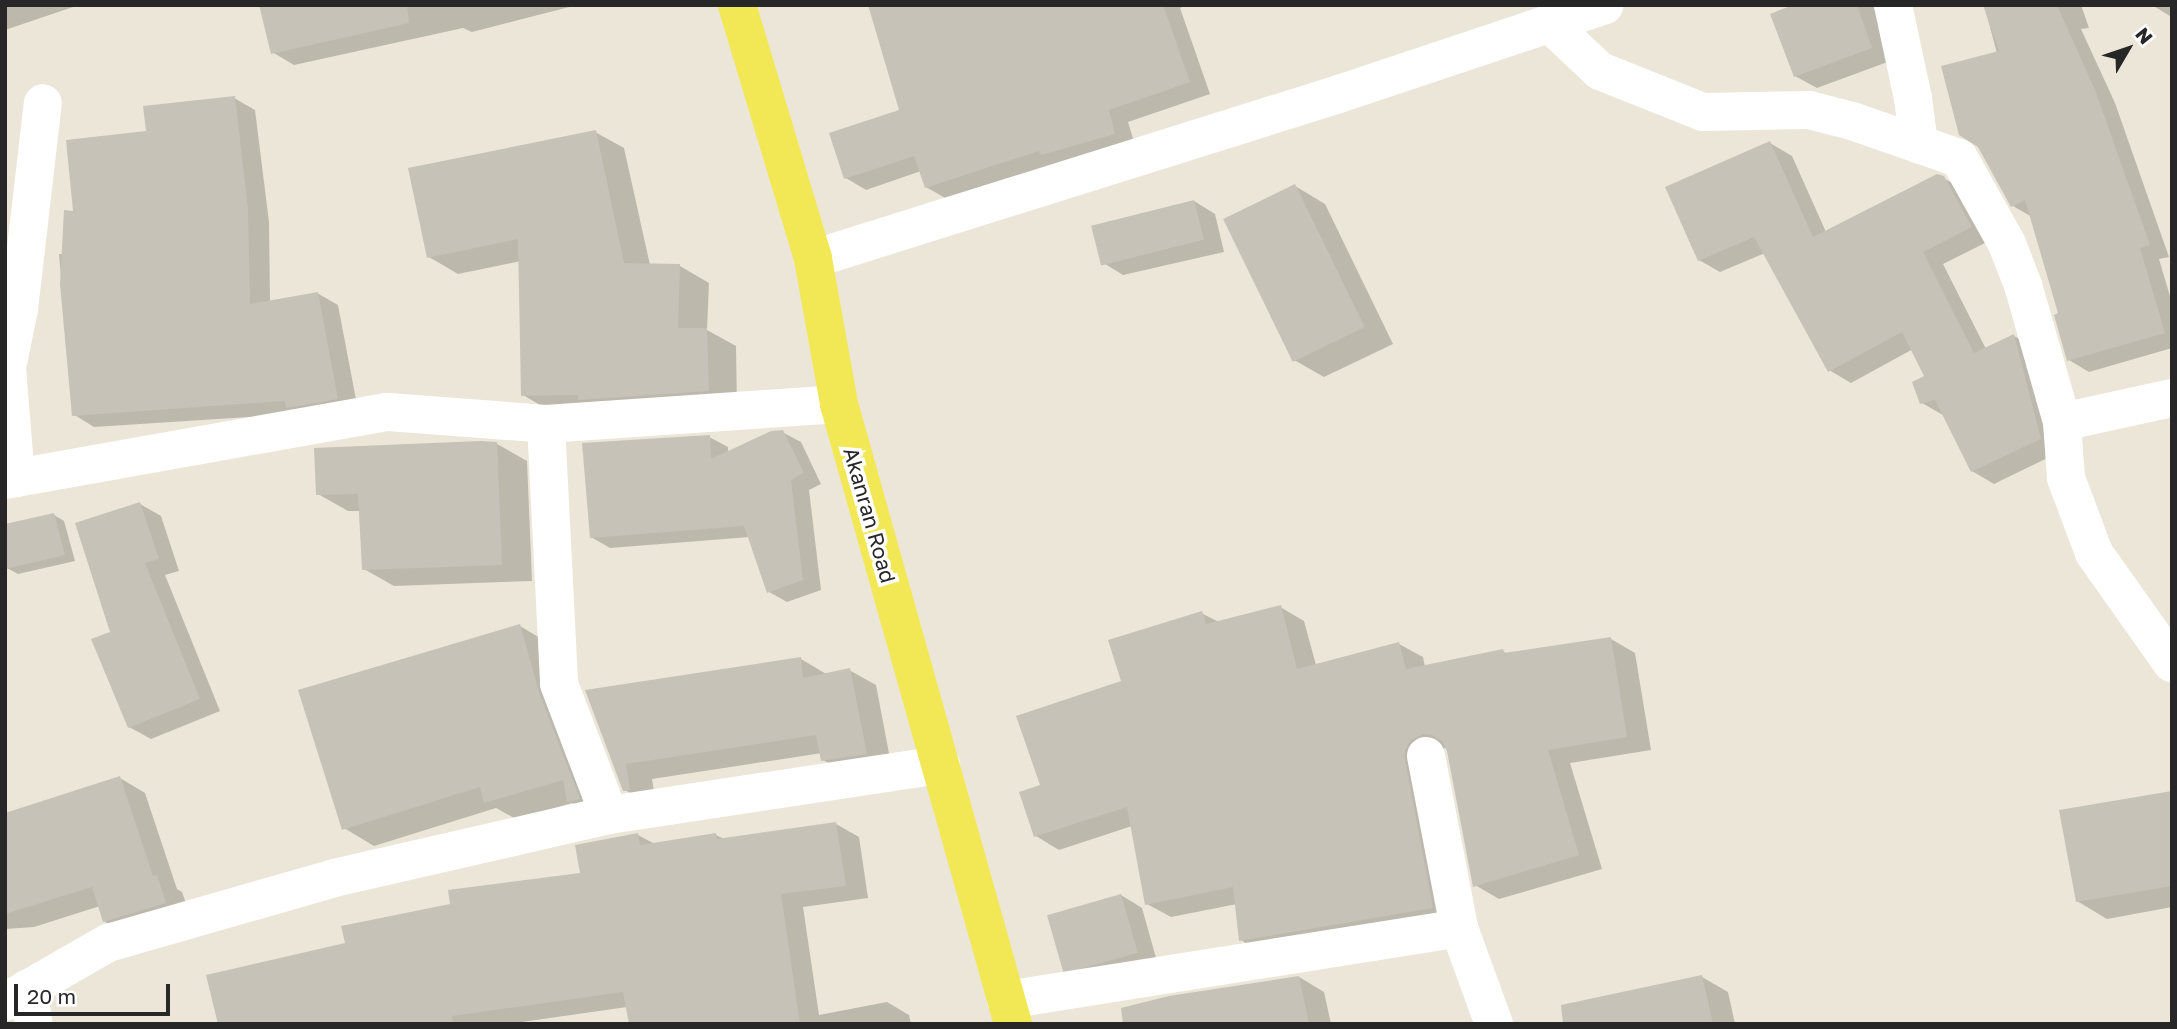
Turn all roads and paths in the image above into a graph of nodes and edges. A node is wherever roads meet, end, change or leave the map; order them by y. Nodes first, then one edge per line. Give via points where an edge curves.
1 (737, 5) edge
2 (1605, 5) edge
3 (1893, 5) edge
4 (1549, 23) junction
5 (43, 103) dead end
6 (1919, 145) junction
7 (813, 259) junction
8 (2172, 398) edge
9 (839, 404) junction
10 (2062, 422) junction
11 (546, 424) junction
12 (11, 479) edge
13 (2172, 663) edge
14 (1426, 756) dead end
15 (941, 765) junction
16 (610, 815) junction
17 (1459, 928) junction
18 (23, 1004) edge
19 (1010, 1012) edge
20 (1494, 1024) edge

1 - 7 main road, Akanran Road
2 - 4 street
3 - 6 street
4 - 6 street via 1600,71 1703,112 1809,110
4 - 7 street
5 - 12 street via 19,309 7,368
6 - 10 street via 1959,158 2007,244
7 - 9 main road, Akanran Road
8 - 10 street
9 - 11 street
9 - 15 main road, Akanran Road
10 - 13 street via 2066,478 2094,553
11 - 12 street via 388,412
11 - 16 street via 559,684
14 - 17 street
15 - 16 street
15 - 19 main road, Akanran Road
16 - 18 street via 334,878 108,943
17 - 19 street
17 - 20 street

